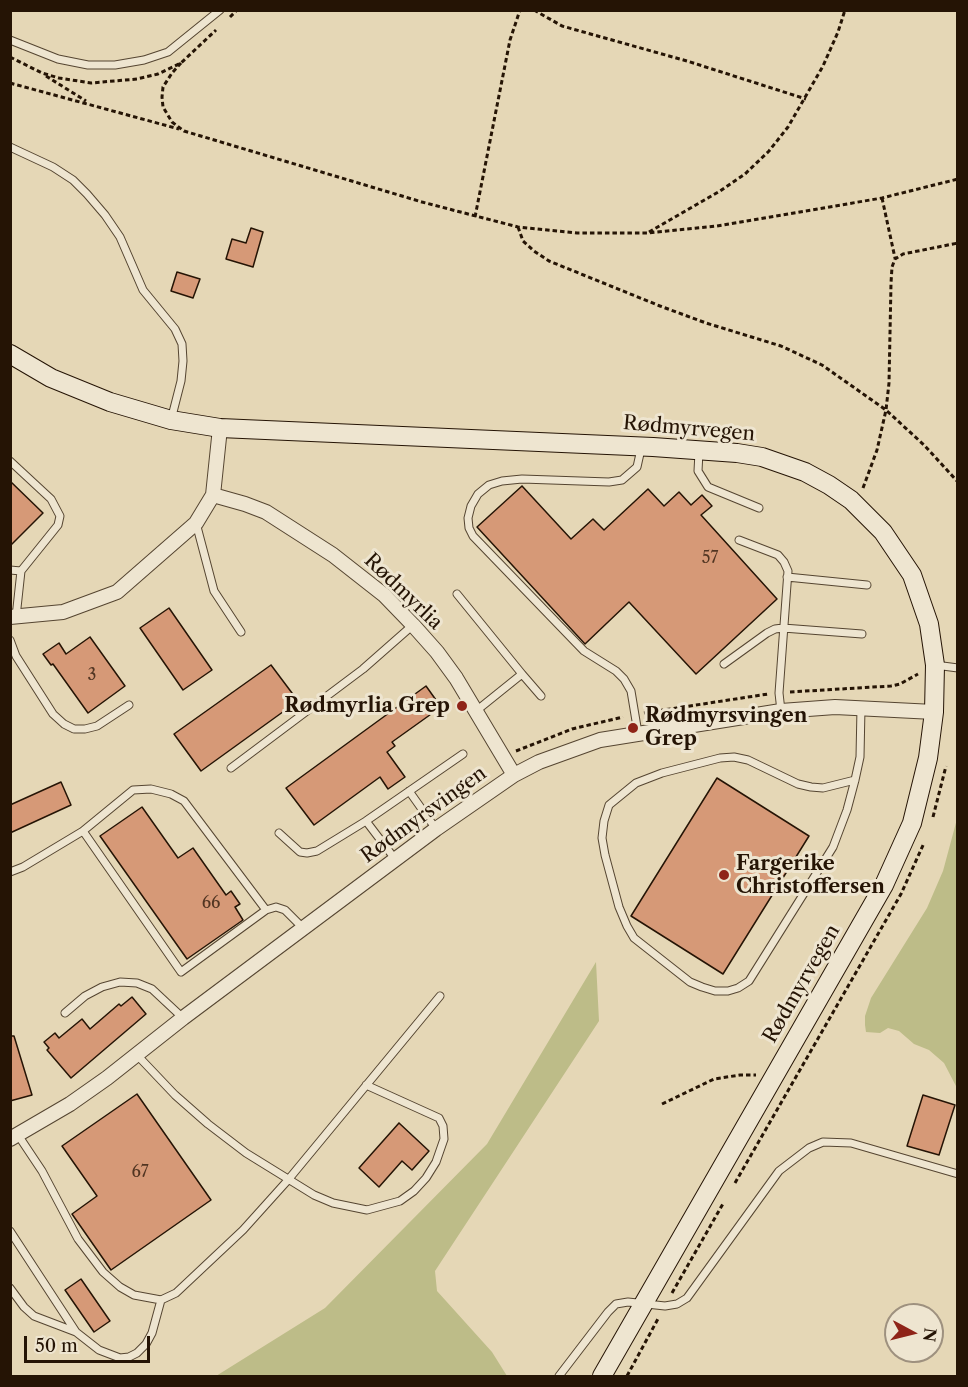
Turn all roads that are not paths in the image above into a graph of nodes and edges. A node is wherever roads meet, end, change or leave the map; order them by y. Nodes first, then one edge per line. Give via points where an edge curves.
1 (220, 10) edge
2 (10, 40) edge
3 (10, 147) edge
4 (10, 354) edge
5 (171, 420) junction
6 (220, 428) junction
7 (641, 446) junction
8 (699, 450) junction
9 (10, 461) edge
10 (213, 495) junction
11 (759, 508) dead end
12 (196, 523) junction
13 (739, 540) dead end
14 (10, 570) edge
15 (21, 571) junction
16 (787, 577) junction
17 (867, 585) dead end
18 (457, 594) dead end
19 (13, 618) edge
20 (413, 625) junction
21 (783, 628) junction
22 (241, 632) dead end
23 (862, 634) dead end
24 (10, 640) edge
25 (724, 664) dead end
26 (935, 665) junction
27 (957, 668) edge
28 (522, 674) junction
29 (541, 696) dead end
30 (129, 705) dead end
31 (861, 708) junction
32 (476, 711) junction
33 (781, 711) junction
34 (934, 712) junction
35 (638, 733) junction
36 (463, 754) dead end
37 (231, 768) dead end
38 (514, 775) junction
39 (855, 780) junction
40 (409, 791) junction
41 (366, 821) junction
42 (436, 829) junction
43 (83, 831) junction
44 (279, 833) dead end
45 (395, 859) junction
46 (10, 872) edge
47 (266, 910) junction
48 (303, 928) junction
49 (440, 996) dead end
50 (65, 1013) dead end
51 (183, 1018) junction
52 (136, 1055) junction
53 (366, 1085) junction
54 (14, 1137) edge
55 (957, 1174) edge
56 (288, 1180) junction
57 (10, 1231) edge
58 (10, 1288) edge
59 (160, 1300) junction
60 (643, 1302) junction
61 (76, 1332) junction
62 (560, 1377) edge
63 (602, 1377) edge

1 - 2 lane via 168,52 115,65 58,59
3 - 5 lane via 53,167 87,194 120,237 143,290 175,329 182,344 183,360
4 - 5 street, Rødmyrvegen via 75,389
5 - 6 street, Rødmyrvegen
6 - 7 street, Rødmyrvegen
6 - 10 street
7 - 8 street, Rødmyrvegen
7 - 35 lane via 637,467 622,480 502,481 478,494 468,518 473,536 584,651 624,679 632,691
8 - 11 lane via 699,471 708,487
8 - 26 street, Rødmyrvegen via 781,463 829,485 859,507 883,532 912,575 929,624
9 - 15 lane via 51,499 60,516 58,525
10 - 12 street
10 - 20 street, Rødmyrlia via 266,512 295,530 356,572
12 - 19 street via 117,592 63,612
12 - 22 lane via 214,591
13 - 16 lane via 778,555 788,571
14 - 15 lane
15 - 19 lane
16 - 17 lane
16 - 21 lane
18 - 28 lane
20 - 32 street, Rødmyrlia via 450,670
20 - 37 lane via 363,669
21 - 23 lane
21 - 25 lane via 767,633
21 - 33 lane
24 - 30 lane via 53,714 64,724 74,729 91,728
26 - 27 lane
26 - 34 street, Rødmyrvegen
28 - 29 lane
28 - 32 lane
31 - 33 street, Rødmyrsvingen
31 - 34 street, Rødmyrsvingen
31 - 39 lane via 862,736
32 - 38 street, Rødmyrlia
33 - 35 street, Rødmyrsvingen
34 - 60 street, Rødmyrvegen via 920,793 899,854
35 - 38 street, Rødmyrsvingen via 570,750
36 - 40 lane
38 - 42 street, Rødmyrsvingen
39 - 39 lane via 832,847 748,981 738,988 715,991 690,982 634,938 619,907 602,838 609,805 636,783 734,757 811,787
40 - 41 lane
40 - 42 lane
41 - 44 lane via 330,844 307,853 300,852
41 - 45 lane
42 - 45 street, Rødmyrsvingen
43 - 46 lane
43 - 47 lane via 133,790 171,794 184,801
43 - 47 lane via 181,972
45 - 48 street, Rødmyrsvingen
47 - 48 lane via 285,910
48 - 51 street, Rødmyrsvingen
49 - 53 lane
50 - 51 lane via 85,996 120,982 152,989
51 - 52 street, Rødmyrsvingen
52 - 54 street, Rødmyrsvingen via 70,1104
52 - 56 lane via 208,1124
53 - 56 lane
53 - 56 lane via 438,1118 444,1139 426,1178 400,1201 367,1209 333,1203
54 - 59 lane via 42,1171 78,1239 103,1272 134,1295
55 - 60 lane via 851,1143 823,1142 779,1171 687,1298 665,1306
56 - 59 lane via 243,1230 176,1293
57 - 61 lane
58 - 61 lane via 34,1316
59 - 61 lane via 152,1333 137,1353 129,1357 104,1353
60 - 62 lane via 616,1304
60 - 63 street, Rødmyrvegen

